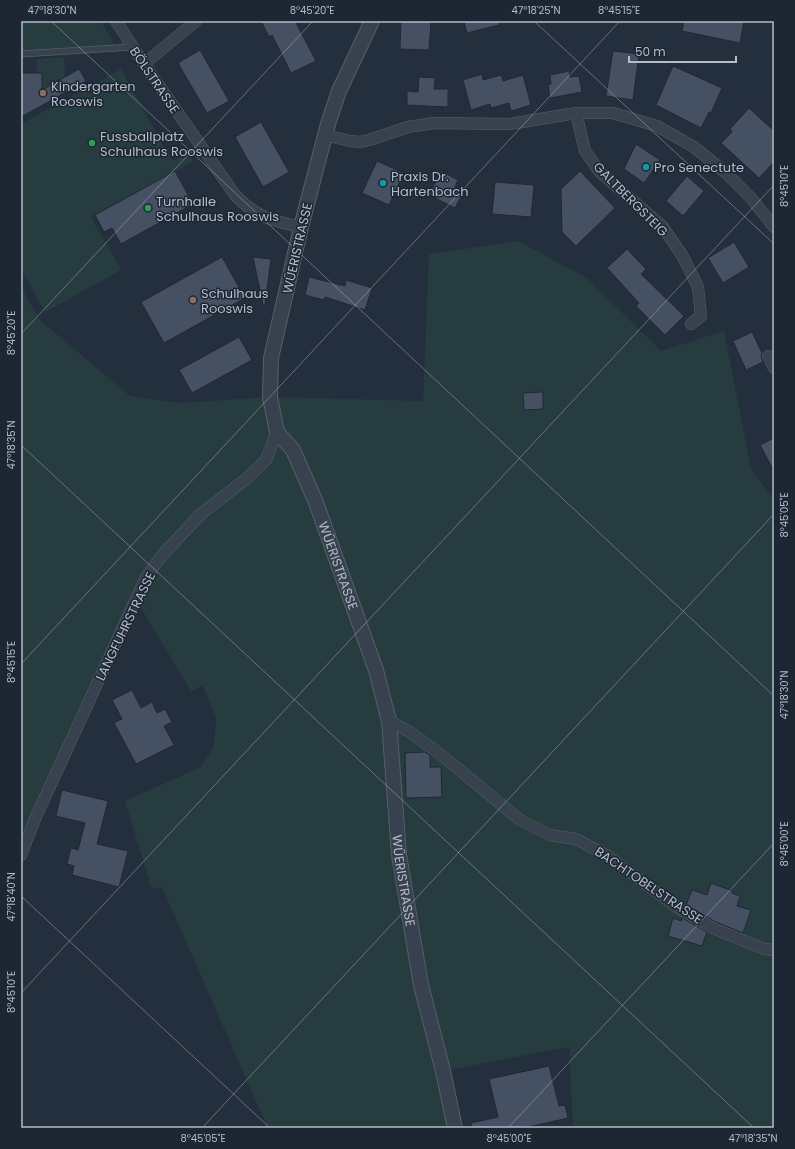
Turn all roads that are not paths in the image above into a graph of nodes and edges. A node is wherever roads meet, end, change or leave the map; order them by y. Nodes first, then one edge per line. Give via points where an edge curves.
1 (116, 21) edge
2 (196, 21) edge
3 (372, 21) edge
4 (132, 47) junction
5 (21, 54) edge
6 (144, 64) junction
7 (576, 113) junction
8 (325, 135) junction
9 (301, 227) junction
10 (774, 227) edge
11 (691, 324) dead end
12 (768, 356) dead end
13 (774, 368) edge
14 (277, 432) junction
15 (389, 721) junction
16 (21, 855) edge
17 (774, 950) edge
18 (455, 1128) edge

1 - 4 street, BÖLSTRASSE
2 - 6 street
3 - 8 street, WÜERISTRASSE via 339,91
4 - 5 lane
4 - 6 street, BÖLSTRASSE
6 - 9 street, BÖLSTRASSE via 235,195 265,218
7 - 8 street via 510,124 425,124 360,142
7 - 10 street via 612,114 657,126 694,146 752,199
7 - 11 street, GALTBERGSTEIG via 585,151 600,172 662,226 682,255 698,287 701,316
8 - 9 street, WÜERISTRASSE
9 - 14 street, WÜERISTRASSE via 271,358 270,397
12 - 13 street
14 - 15 street, WÜERISTRASSE via 294,450 315,500 376,670
14 - 16 street, LANGFUHRSTRASSE via 266,460 201,514 164,553 146,577
15 - 17 street, BACHTOBELSTRASSE via 410,732 444,757 520,820 550,834 576,839 608,856 678,908 720,931 764,949
15 - 18 street, WÜERISTRASSE via 399,855 421,985

